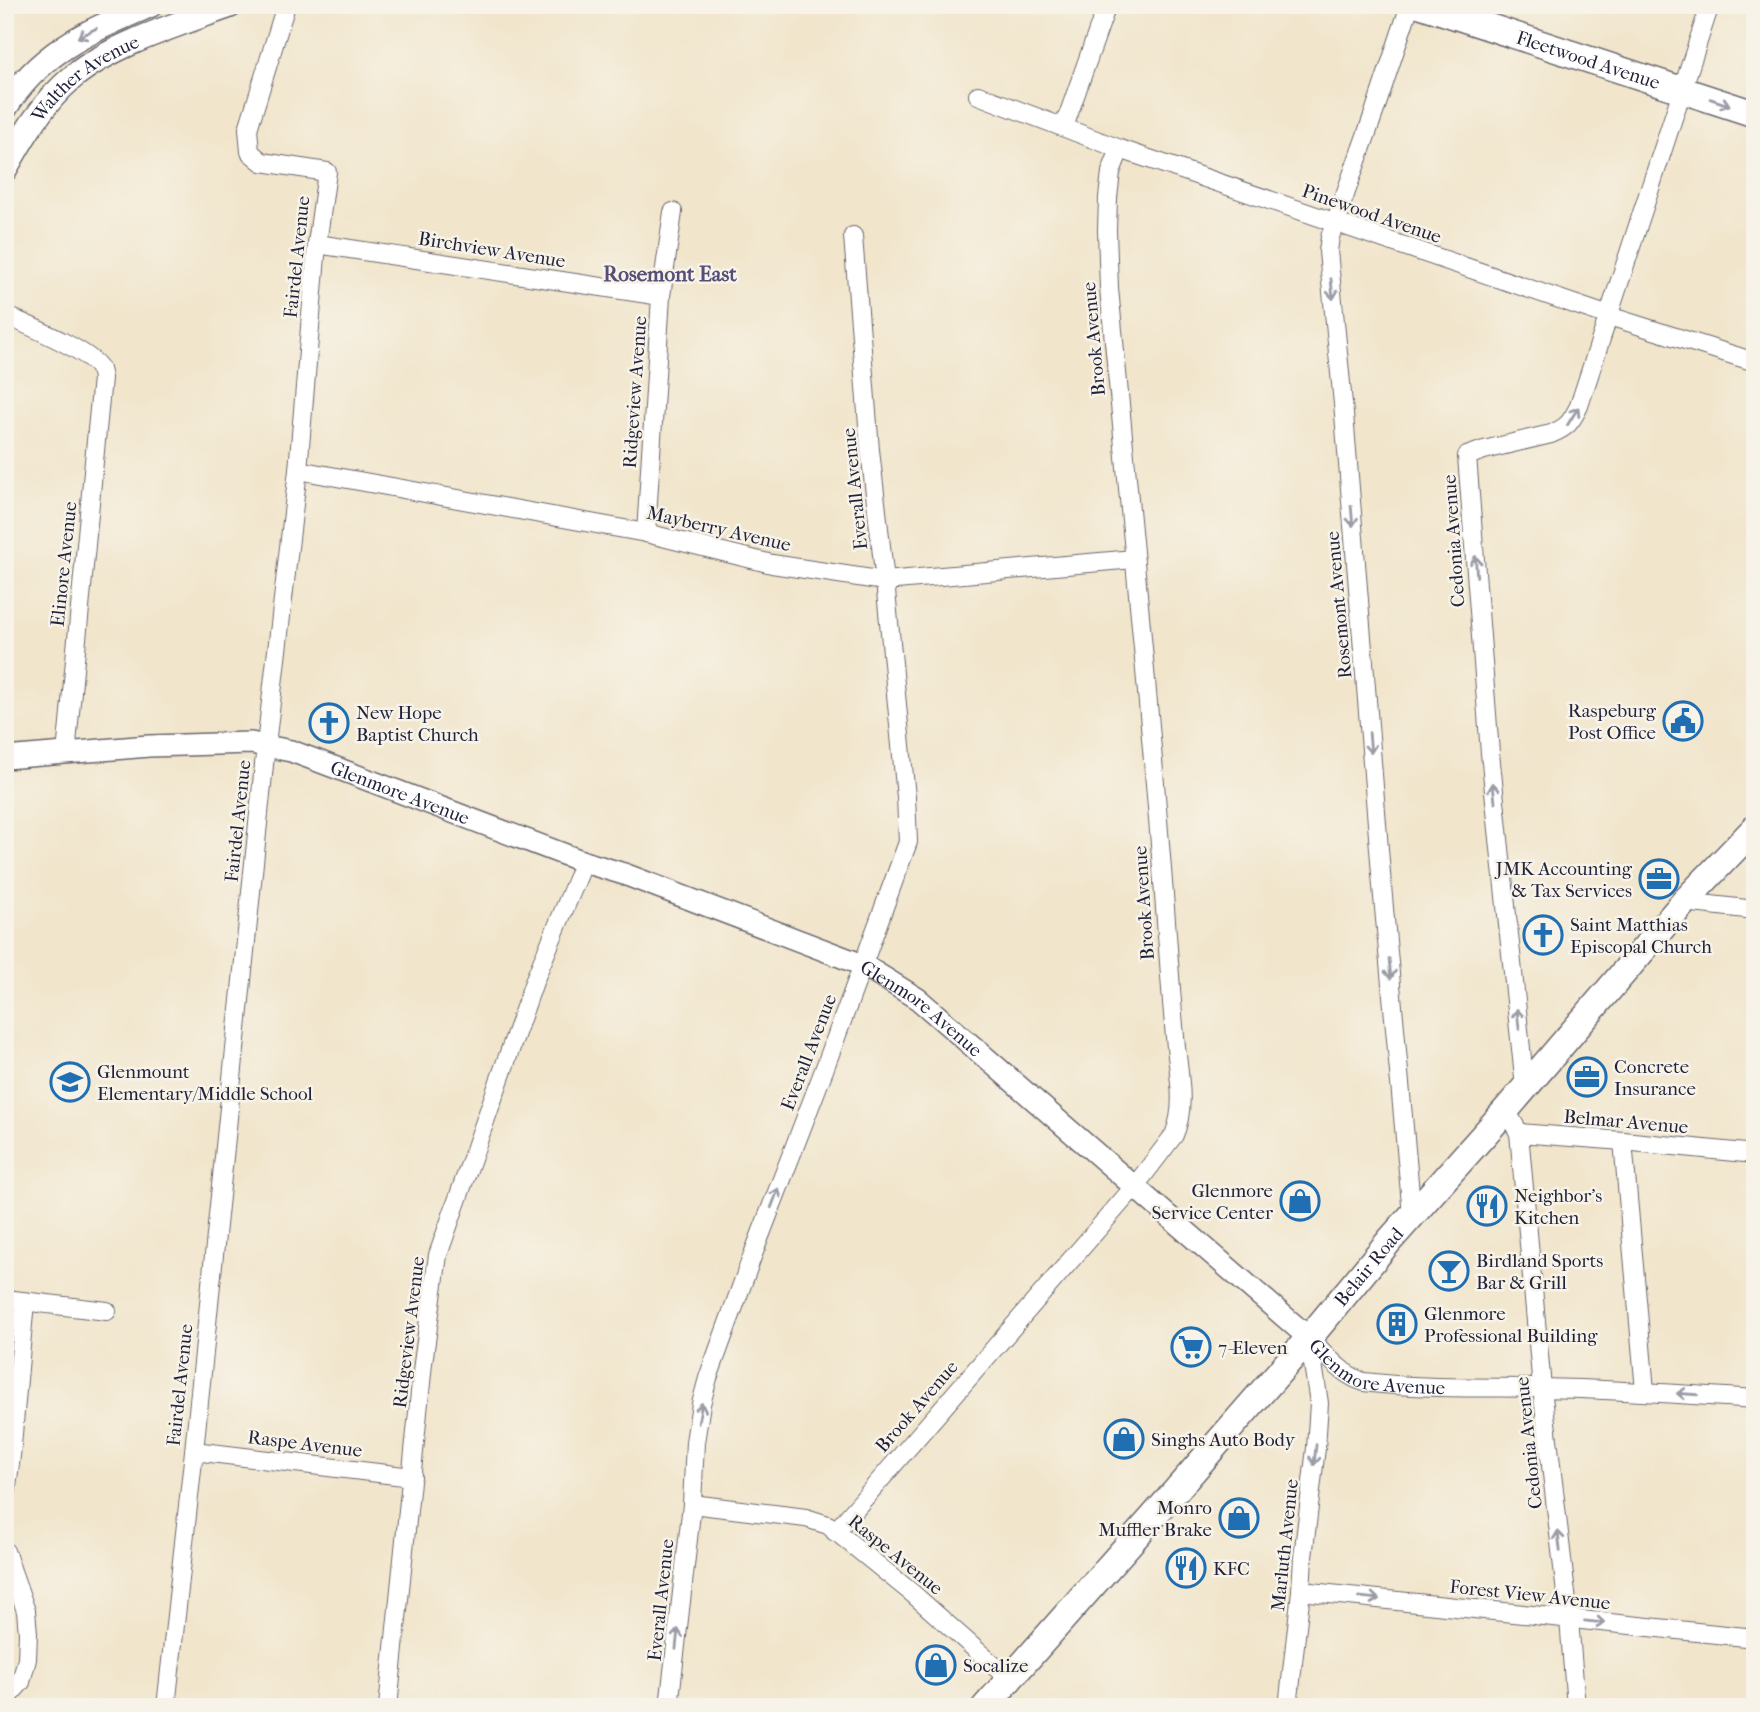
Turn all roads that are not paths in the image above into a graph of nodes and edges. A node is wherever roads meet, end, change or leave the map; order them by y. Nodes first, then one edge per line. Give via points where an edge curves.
1 (150, 5) edge
2 (231, 5) edge
3 (286, 5) edge
4 (1107, 5) edge
5 (1410, 5) edge
6 (1422, 5) edge
7 (1710, 5) edge
8 (1682, 89) junction
9 (978, 95) dead end
10 (5, 108) edge
11 (1755, 114) edge
12 (1064, 127) junction
13 (1120, 149) junction
14 (5, 169) edge
15 (673, 212) dead end
16 (1335, 222) junction
17 (853, 236) dead end
18 (317, 244) junction
19 (661, 296) junction
20 (5, 315) edge
21 (1609, 316) junction
22 (1755, 362) edge
23 (298, 470) junction
24 (646, 533) junction
25 (1134, 559) junction
26 (885, 581) junction
27 (266, 745) junction
28 (66, 754) junction
29 (5, 758) edge
30 (1755, 828) edge
31 (584, 862) junction
32 (1684, 902) junction
33 (1755, 910) edge
34 (863, 965) junction
35 (1525, 1087) junction
36 (1506, 1110) junction
37 (1519, 1133) junction
38 (1623, 1141) junction
39 (1755, 1154) edge
40 (1135, 1186) junction
41 (1412, 1215) junction
42 (5, 1299) edge
43 (25, 1302) junction
44 (107, 1311) dead end
45 (1309, 1338) junction
46 (1344, 1372) junction
47 (1317, 1387) junction
48 (1542, 1388) junction
49 (1646, 1391) junction
50 (1755, 1399) edge
51 (194, 1451) junction
52 (8, 1455) edge
53 (412, 1477) junction
54 (5, 1502) edge
55 (692, 1504) junction
56 (835, 1532) junction
57 (5, 1551) edge
58 (1301, 1591) junction
59 (1569, 1619) junction
60 (1755, 1638) edge
61 (1009, 1679) junction
62 (5, 1700) edge
63 (166, 1707) edge
64 (388, 1707) edge
65 (669, 1707) edge
66 (985, 1707) edge
67 (1288, 1707) edge
68 (1576, 1707) edge

1 -> 10 main road, Walther Avenue via 51,55
2 - 14 main road, Walther Avenue via 126,46 74,76 27,130
3 - 18 street, Fairdel Avenue via 248,129 250,152 262,162 327,172
4 - 12 street
5 - 16 street, Rosemont Avenue
6 - 8 main road, Fleetwood Avenue
7 - 8 street, Cedonia Avenue
8 -> 11 main road, Fleetwood Avenue
8 - 21 street, Cedonia Avenue
9 - 12 street, Pinewood Avenue
12 - 13 street, Pinewood Avenue
13 - 16 street, Pinewood Avenue
13 - 25 street, Brook Avenue via 1111,172 1107,214 1109,288
15 - 19 street, Ridgeview Avenue
16 - 21 street, Pinewood Avenue
16 -> 41 street, Rosemont Avenue via 1328,251
17 - 26 street, Everall Avenue
18 - 19 street, Birchview Avenue
18 - 23 street, Fairdel Avenue
19 - 24 street, Ridgeview Avenue
20 - 28 street, Elinore Avenue via 72,347 99,368 102,378
21 - 22 street, Pinewood Avenue
35 -> 21 street, Cedonia Avenue via 1490,753 1467,456 1551,435 1572,422
23 - 24 street, Mayberry Avenue
23 - 27 street, Fairdel Avenue
24 - 26 street, Mayberry Avenue via 772,564
25 - 26 street, Mayberry Avenue
25 - 40 street, Brook Avenue via 1181,1111 1174,1135
26 - 34 street, Everall Avenue via 908,842
27 - 28 street, Glenmore Avenue via 192,743
27 - 31 street, Glenmore Avenue
27 - 51 street, Fairdel Avenue
28 - 29 street, Glenmore Avenue
30 - 32 main road, Belair Road
31 - 34 street, Glenmore Avenue
31 - 53 street, Ridgeview Avenue via 535,979 438,1255
32 - 33 street
32 - 35 main road, Belair Road
34 - 40 street, Glenmore Avenue via 918,999
55 -> 34 street, Everall Avenue via 695,1442 708,1378
35 - 36 main road, Belair Road
36 - 37 street
36 - 41 main road, Belair Road
37 - 38 street, Belmar Avenue
37 - 48 street, Cedonia Avenue
38 - 39 street, Belmar Avenue
38 - 49 street
40 - 45 street, Glenmore Avenue
40 - 56 street, Brook Avenue
41 - 45 main road, Belair Road
42 - 43 street
43 - 44 street
43 - 52 street
45 - 46 street, Glenmore Avenue
45 - 47 street, Marluth Avenue
45 - 61 main road, Belair Road
46 - 47 street via 1326,1377
46 - 48 street, Glenmore Avenue via 1353,1379 1381,1384
47 -> 58 street, Marluth Avenue via 1316,1448
48 - 49 street, Glenmore Avenue
59 -> 48 street, Cedonia Avenue
50 -> 49 street, Glenmore Avenue
51 - 53 street, Raspe Avenue
51 - 63 street, Fairdel Avenue
52 - 54 street
53 - 64 street, Ridgeview Avenue
55 - 56 street, Raspe Avenue via 806,1518
65 -> 55 street, Everall Avenue
56 - 61 street, Raspe Avenue
57 - 62 street via 26,1611 28,1633 21,1682
58 -> 59 street, Forest View Avenue
58 - 67 street, Marluth Avenue
59 -> 60 street, Forest View Avenue
59 - 68 street, Cedonia Avenue
61 - 66 main road, Belair Road

